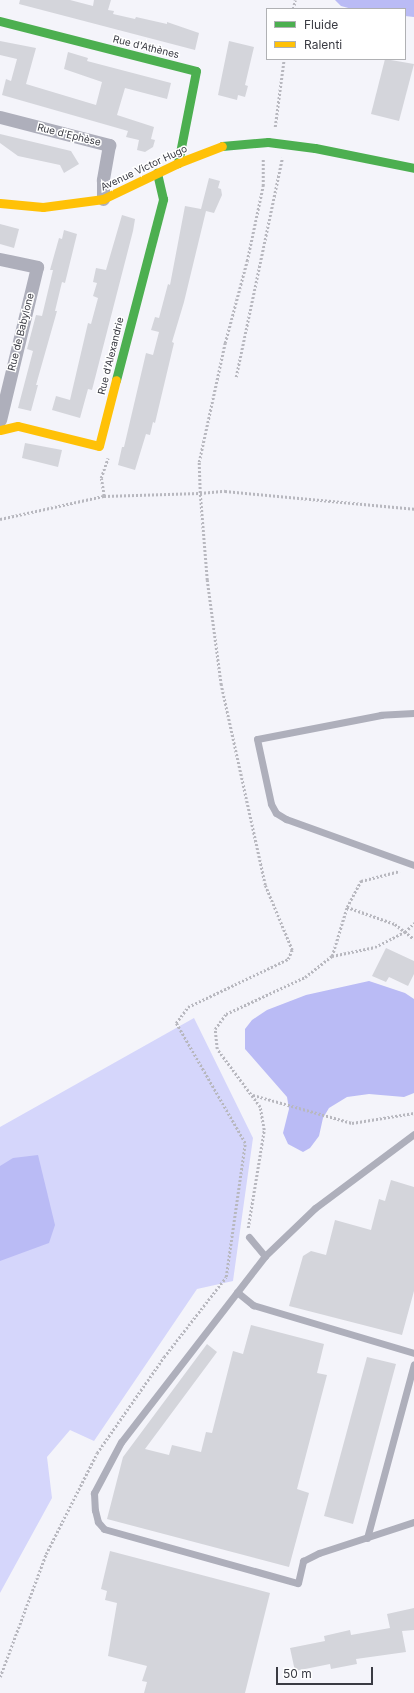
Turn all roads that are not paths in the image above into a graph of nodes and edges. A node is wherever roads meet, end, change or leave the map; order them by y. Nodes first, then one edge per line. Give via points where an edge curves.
1 (0, 21) edge
2 (0, 117) edge
3 (178, 163) junction
4 (414, 168) edge
5 (157, 173) junction
6 (103, 199) junction
7 (0, 203) edge
8 (0, 259) edge
9 (6, 368) edge
10 (0, 420) edge
11 (0, 430) edge
12 (414, 713) edge
13 (414, 865) edge
14 (414, 1134) edge
15 (249, 1237) road end
16 (265, 1256) junction
17 (237, 1292) junction
18 (414, 1353) edge
19 (414, 1364) edge
20 (414, 1522) edge
21 (367, 1538) junction

1 - 3 street, Rue d'Athènes via 196,70
2 - 6 street, Rue d'Ephèse via 109,145 103,180
3 - 4 street, Avenue Victor Hugo via 222,146 268,142
3 - 5 street, Avenue Victor Hugo
5 - 6 street, Avenue Victor Hugo
5 - 11 street, Rue d'Alexandrie via 163,199 99,446 18,426
6 - 7 street, Avenue Victor Hugo via 43,207
8 - 9 street, Rue de Babylone via 37,267
9 - 10 street, Rue de Babylone
12 - 13 lane via 381,715 257,739 276,813 286,820
14 - 16 lane via 315,1208
15 - 16 lane
16 - 17 lane
17 - 18 lane via 253,1306
17 - 21 lane via 121,1442 94,1493 98,1522 104,1529 298,1583 303,1562 319,1552
19 - 21 lane
20 - 21 lane

